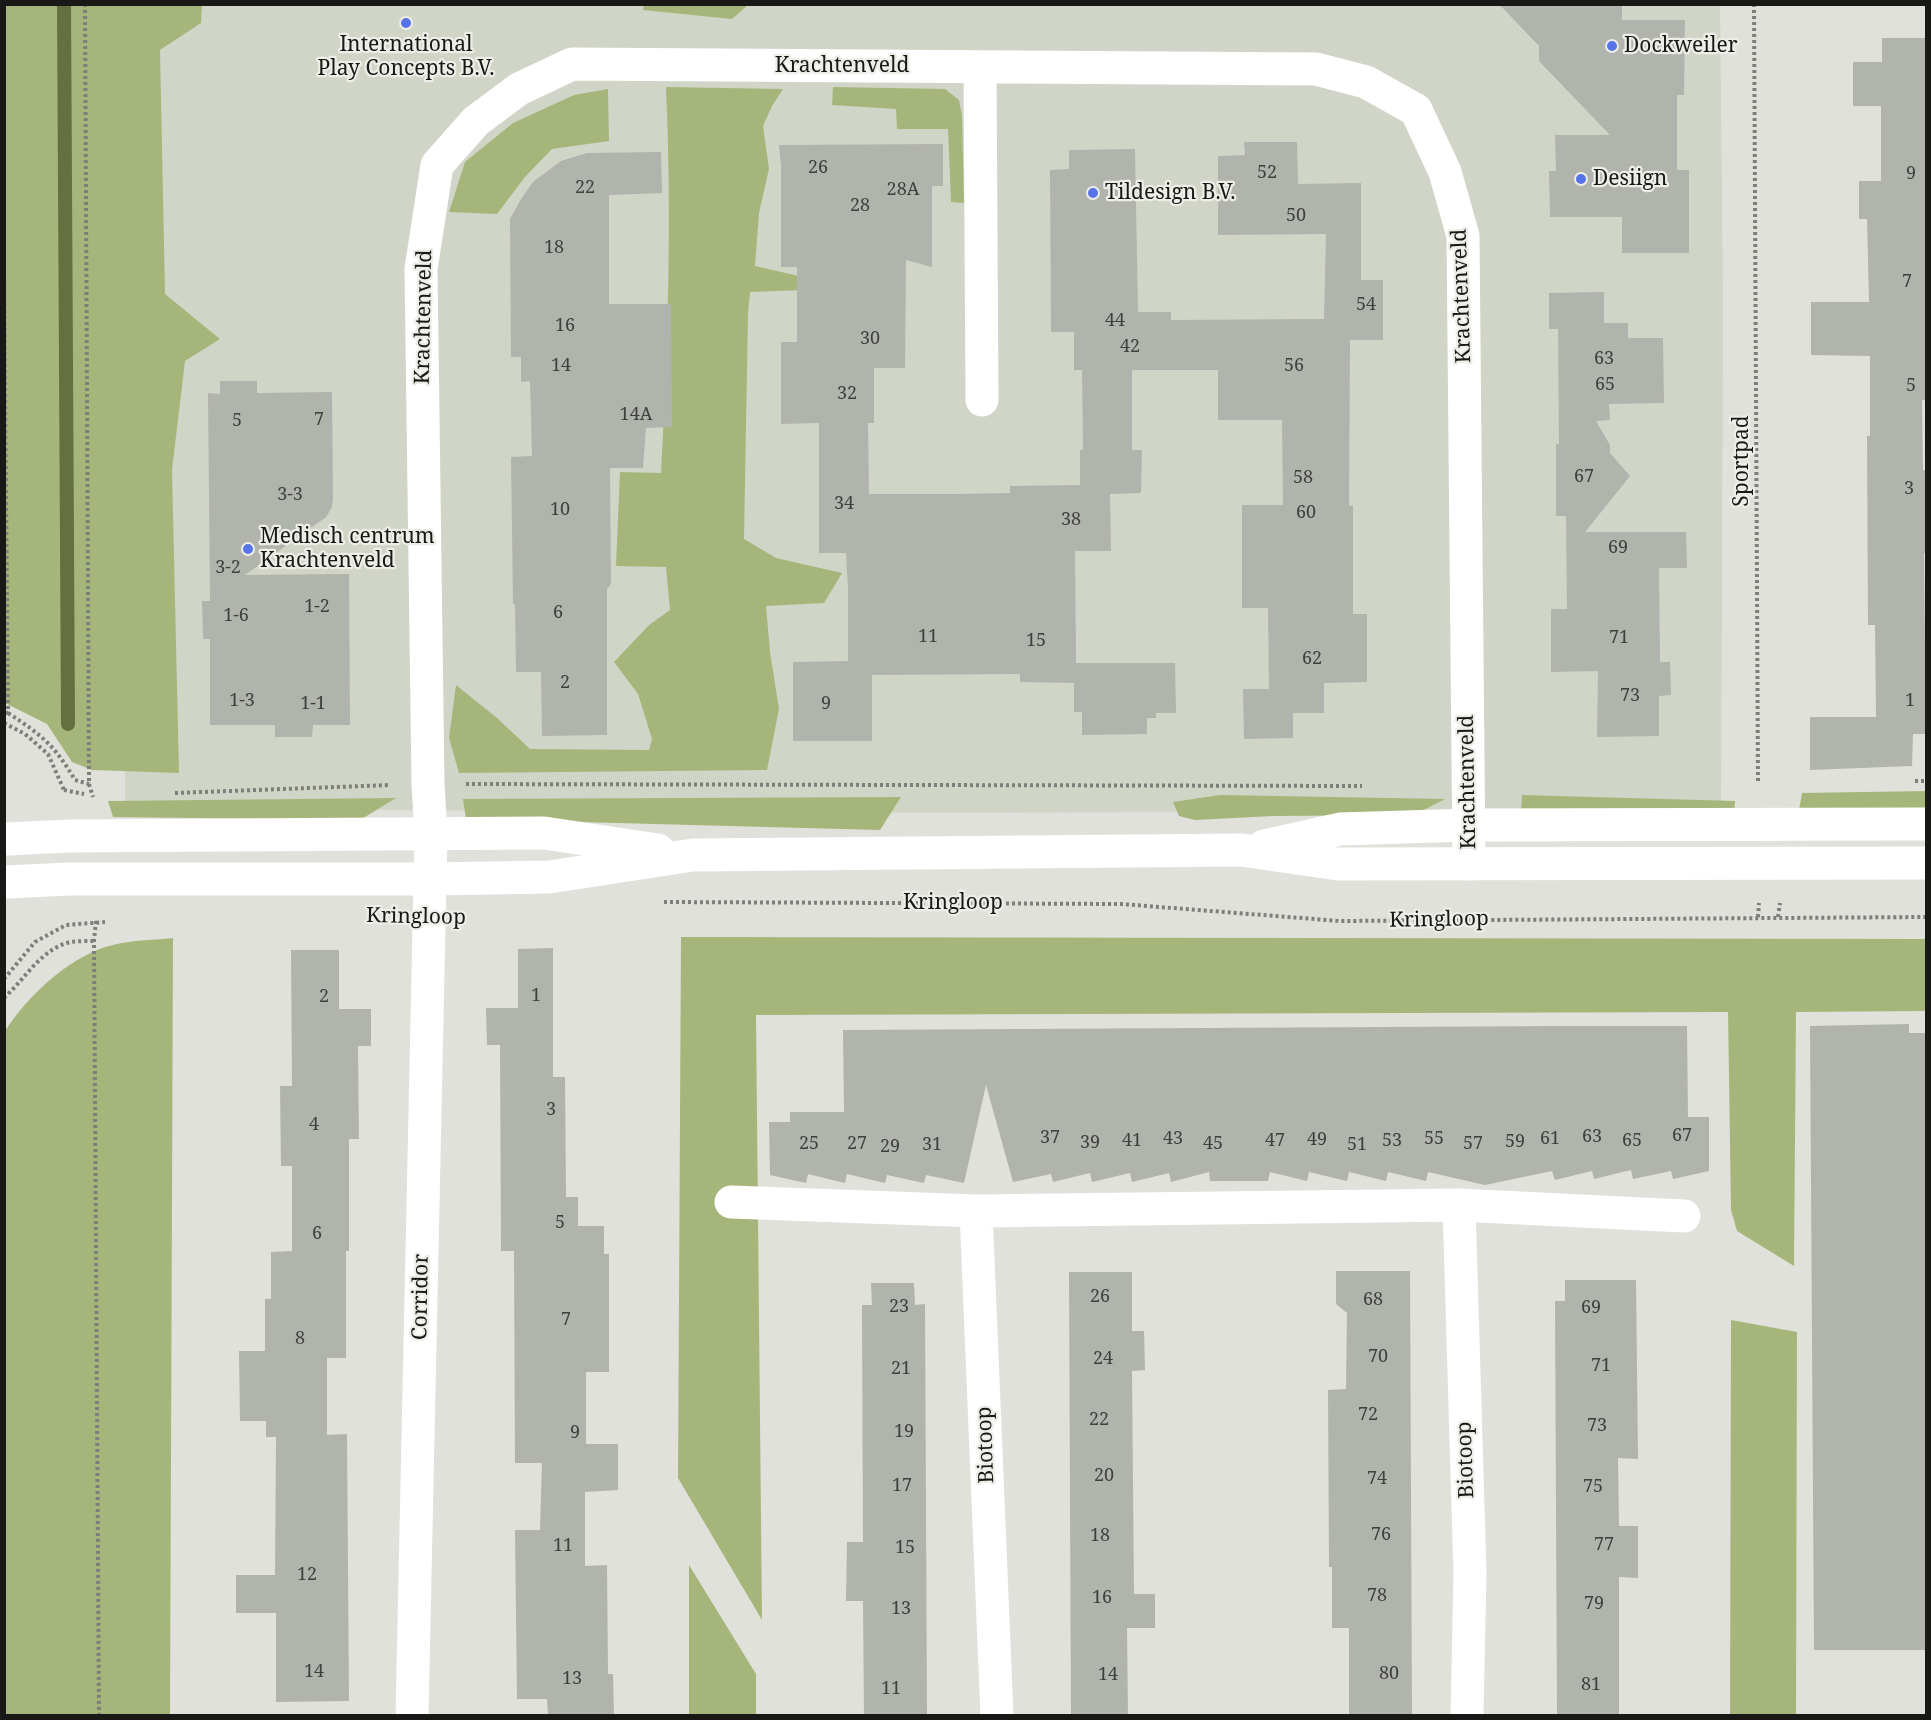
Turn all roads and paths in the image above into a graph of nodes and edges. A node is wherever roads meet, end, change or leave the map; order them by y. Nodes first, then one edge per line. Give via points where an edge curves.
1 (1754, 4) edge
2 (980, 67) junction
3 (4, 274) edge
4 (982, 400) dead end
5 (6, 713) edge
6 (1926, 781) edge
7 (1904, 782) dead end
8 (89, 784) dead end
9 (428, 784) junction
10 (1372, 786) dead end
11 (1769, 786) dead end
12 (64, 790) dead end
13 (165, 793) dead end
14 (93, 795) dead end
15 (1926, 824) edge
16 (1469, 825) junction
17 (431, 833) junction
18 (6, 835) edge
19 (1242, 850) junction
20 (693, 855) junction
21 (1926, 863) edge
22 (1468, 864) junction
23 (1760, 864) junction
24 (430, 879) junction
25 (5, 884) edge
26 (660, 902) dead end
27 (1758, 917) junction
28 (1926, 917) edge
29 (108, 921) dead end
30 (94, 940) dead end
31 (4, 979) edge
32 (4, 998) edge
33 (731, 1202) dead end
34 (1459, 1204) junction
35 (976, 1211) junction
36 (1684, 1216) dead end
37 (412, 1716) edge
38 (997, 1716) edge
39 (1467, 1716) edge

1 - 11 path, Sportpad via 1758,786
2 - 4 street
2 - 9 street, Krachtenveld via 572,64 519,89 476,121 437,165 421,269
2 - 16 street, Krachtenveld via 1316,69 1366,82 1416,110 1445,172 1463,236
3 - 5 path
5 - 8 path via 38,732 61,756 75,780
6 - 7 path
9 - 10 path
9 - 13 path
9 - 17 street, Krachtenveld
12 - 14 path
15 - 16 street, Kringloop
16 - 19 street, Kringloop via 1340,829
16 - 22 street, Krachtenveld
17 - 18 street, Kringloop
17 - 20 street, Kringloop via 544,833
17 - 24 street, Corridor
18 - 25 street via 9,861
19 - 20 street, Kringloop
19 - 22 street, Kringloop via 1338,864
20 - 24 street, Kringloop via 549,876
21 - 23 street, Kringloop
22 - 23 street, Kringloop
23 - 27 path
24 - 25 street, Kringloop via 86,879
24 - 37 street, Corridor
26 - 27 path, Kringloop via 1121,904 1340,921
27 - 28 path, Kringloop
29 - 31 path via 66,925 45,936 35,942
30 - 32 path via 53,949
33 - 35 street
34 - 35 street
34 - 36 street
34 - 39 street, Biotoop via 1470,1573
35 - 38 street, Biotoop

